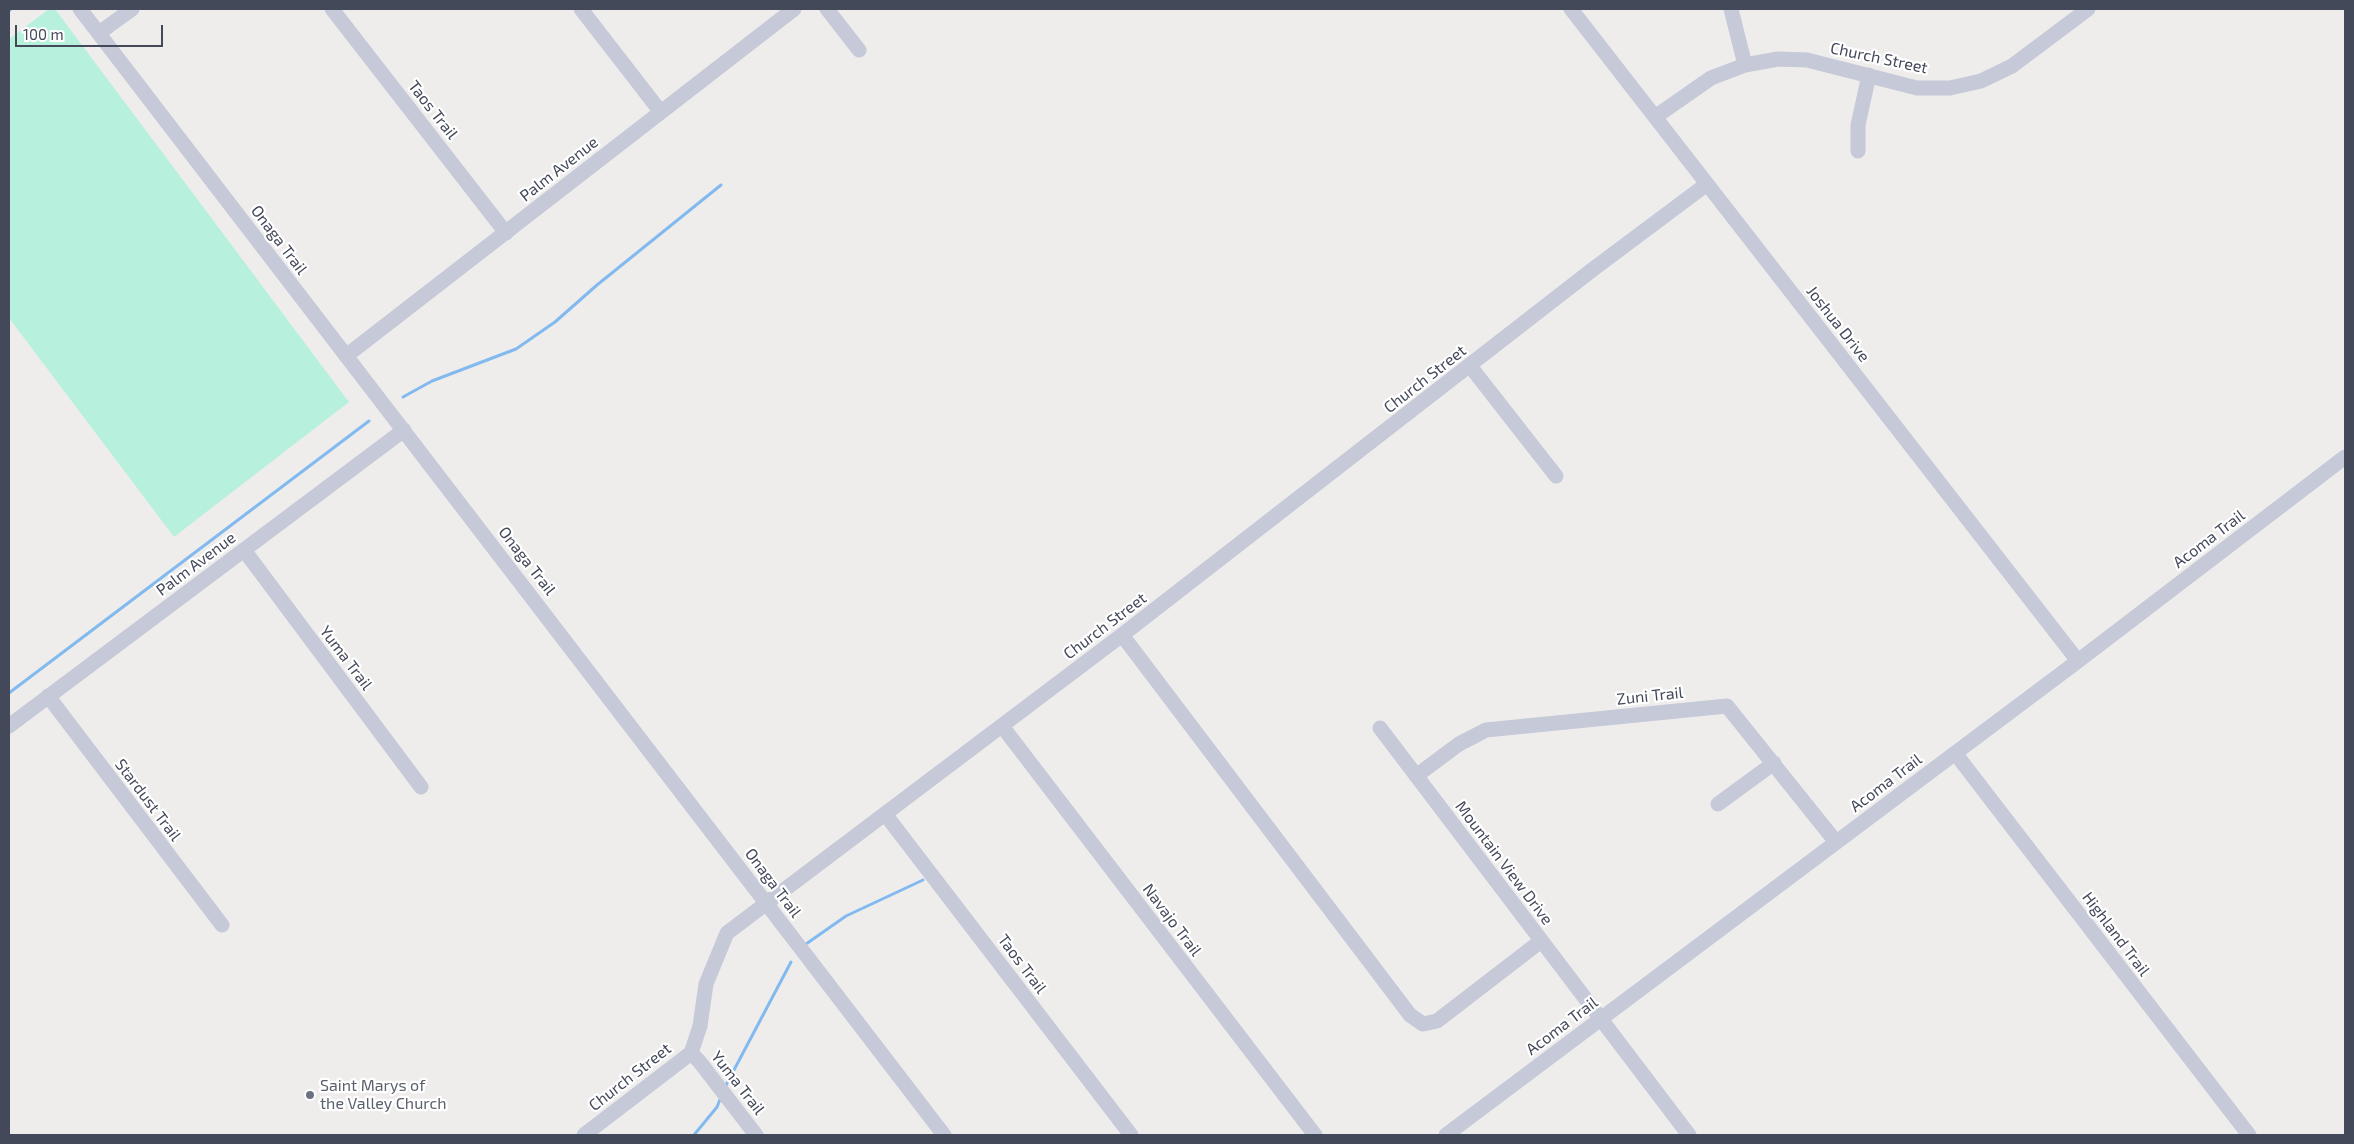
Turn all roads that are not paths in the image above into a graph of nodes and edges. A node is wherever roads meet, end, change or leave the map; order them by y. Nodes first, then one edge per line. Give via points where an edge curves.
1 (80, 9) edge
2 (132, 9) edge
3 (332, 9) edge
4 (581, 9) edge
5 (794, 9) edge
6 (827, 9) edge
7 (1571, 9) edge
8 (1731, 9) edge
9 (2088, 9) edge
10 (99, 33) junction
11 (859, 50) dead end
12 (1745, 65) junction
13 (1869, 75) junction
14 (660, 111) junction
15 (1655, 117) junction
16 (1858, 151) dead end
17 (1707, 184) junction
18 (506, 233) junction
19 (346, 356) junction
20 (1470, 366) junction
21 (404, 430) junction
22 (2345, 457) edge
23 (1556, 476) dead end
24 (244, 550) junction
25 (1122, 635) junction
26 (2078, 661) junction
27 (48, 696) junction
28 (9, 726) edge
29 (1002, 726) junction
30 (1380, 728) dead end
31 (1955, 753) junction
32 (1774, 763) junction
33 (1416, 776) junction
34 (421, 787) dead end
35 (1718, 804) dead end
36 (885, 814) junction
37 (1836, 842) junction
38 (766, 904) junction
39 (222, 925) dead end
40 (1541, 941) junction
41 (1601, 1019) junction
42 (690, 1053) junction
43 (584, 1135) edge
44 (756, 1135) edge
45 (944, 1135) edge
46 (1131, 1135) edge
47 (1315, 1135) edge
48 (1446, 1135) edge
49 (1689, 1135) edge
50 (2249, 1135) edge

1 - 10 street, Onaga Trail
2 - 10 street
3 - 18 street, Taos Trail
4 - 14 street
5 - 14 street, Palm Avenue
6 - 11 street
7 - 15 street, Joshua Drive
8 - 12 street
9 - 13 street, Church Street via 2012,66 1981,81 1950,88 1917,88
10 - 19 street, Onaga Trail
12 - 13 street, Church Street via 1778,59 1807,60
12 - 15 street, Church Street via 1711,78
13 - 16 street via 1858,125
14 - 18 street, Palm Avenue
15 - 17 street, Joshua Drive
17 - 20 street, Church Street
17 - 26 street, Joshua Drive
18 - 19 street, Palm Avenue
19 - 21 street, Onaga Trail
20 - 23 street
20 - 25 street, Church Street
21 - 24 street, Palm Avenue
21 - 38 street, Onaga Trail
22 - 26 street, Acoma Trail
24 - 27 street, Palm Avenue
24 - 34 street, Yuma Trail
25 - 29 street, Church Street
25 - 40 street via 1410,1015 1423,1024 1437,1021
26 - 31 street, Acoma Trail
27 - 28 street, Palm Avenue
27 - 39 street, Stardust Trail
29 - 36 street, Church Street
29 - 47 street, Navajo Trail
30 - 33 street, Mountain View Drive
31 - 37 street, Acoma Trail
31 - 50 street, Highland Trail
32 - 33 street, Zuni Trail via 1727,706 1486,730 1459,744
32 - 35 street
32 - 37 street, Zuni Trail
33 - 40 street, Mountain View Drive
36 - 38 street, Church Street
36 - 46 street, Taos Trail
37 - 41 street, Acoma Trail
38 - 42 street, Church Street via 727,932 706,984 700,1026
38 - 45 street, Onaga Trail
40 - 41 street, Mountain View Drive
41 - 48 street, Acoma Trail
41 - 49 street, Mountain View Drive
42 - 43 street, Church Street
42 - 44 street, Yuma Trail

